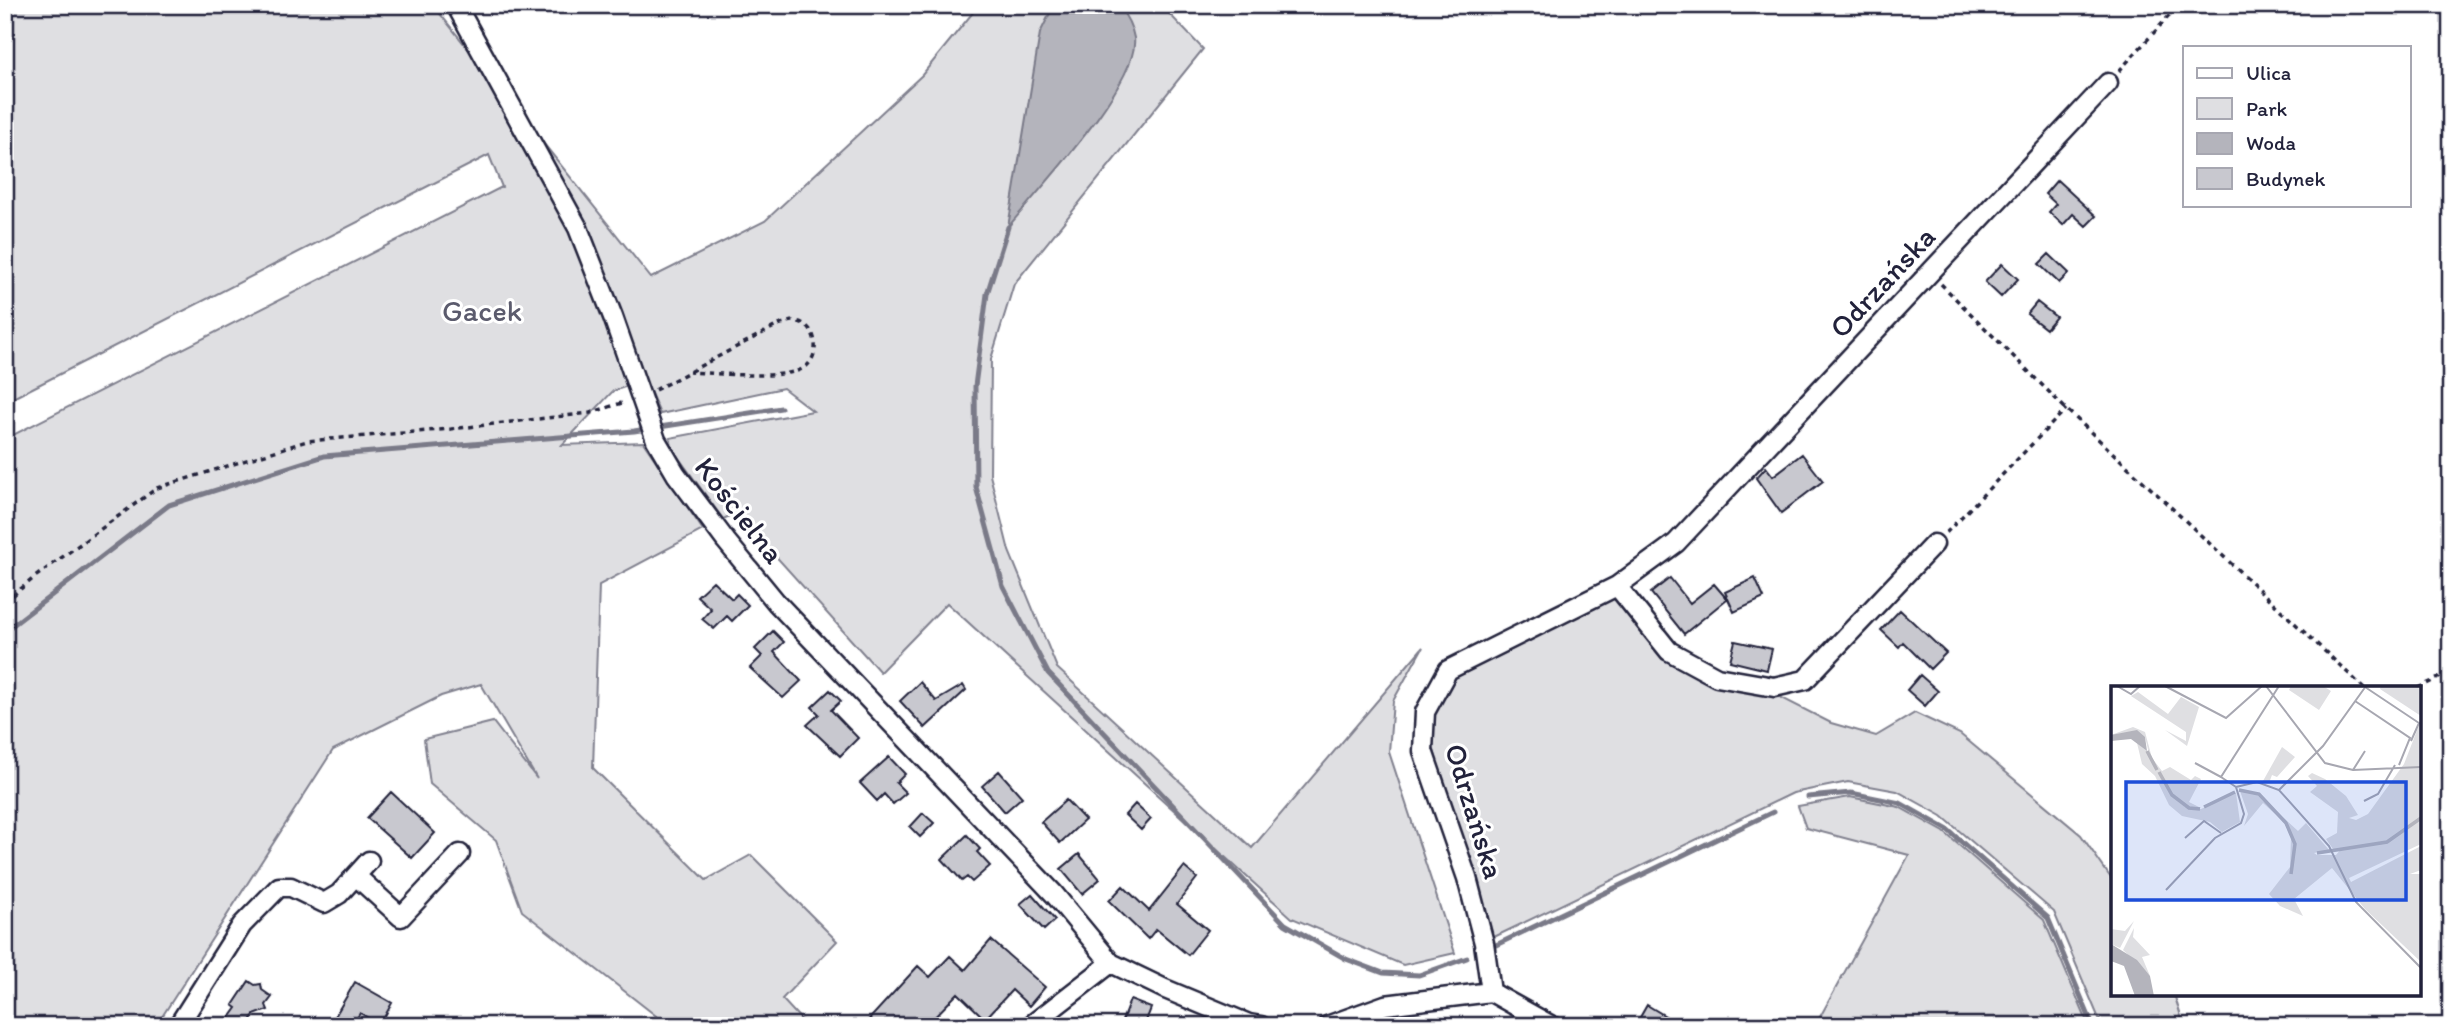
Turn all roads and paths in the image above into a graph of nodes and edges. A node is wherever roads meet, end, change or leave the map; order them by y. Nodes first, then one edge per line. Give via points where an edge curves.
1 (456, 5) edge
2 (2179, 5) edge
3 (2108, 83) joint
4 (1929, 273) junction
5 (689, 372) junction
6 (641, 397) junction
7 (2066, 409) junction
8 (1934, 544) joint
9 (1617, 586) junction
10 (5, 602) edge
11 (2451, 672) edge
12 (2362, 686) edge
13 (2421, 687) edge
14 (460, 854) dead end
15 (369, 861) dead end
16 (356, 876) junction
17 (1111, 963) junction
18 (1491, 992) junction
19 (178, 1026) edge
20 (1030, 1026) edge
21 (1261, 1026) edge
22 (1327, 1026) edge
23 (1552, 1026) edge

1 - 6 street, Kościelna via 578,228
2 - 3 path
3 - 4 street, Odrzańska
4 - 7 path
4 - 9 street, Odrzańska via 1676,543
5 - 5 path via 788,374 805,368 815,356 815,340 808,327 794,321
5 - 6 path
6 - 10 path via 590,414 307,441 157,488
6 - 17 street, Kościelna via 656,440 676,474 776,602 1054,894
7 - 8 path
7 - 12 path
8 - 9 street via 1805,680 1774,687 1717,677 1669,651
9 - 18 street, Odrzańska via 1448,670 1425,712 1423,751 1467,878
11 - 13 path
14 - 16 street via 401,917
15 - 16 street
16 - 19 street via 324,903 292,887 279,887 242,925
17 - 20 street
17 - 21 street
18 - 22 street via 1385,1005
18 - 23 street

